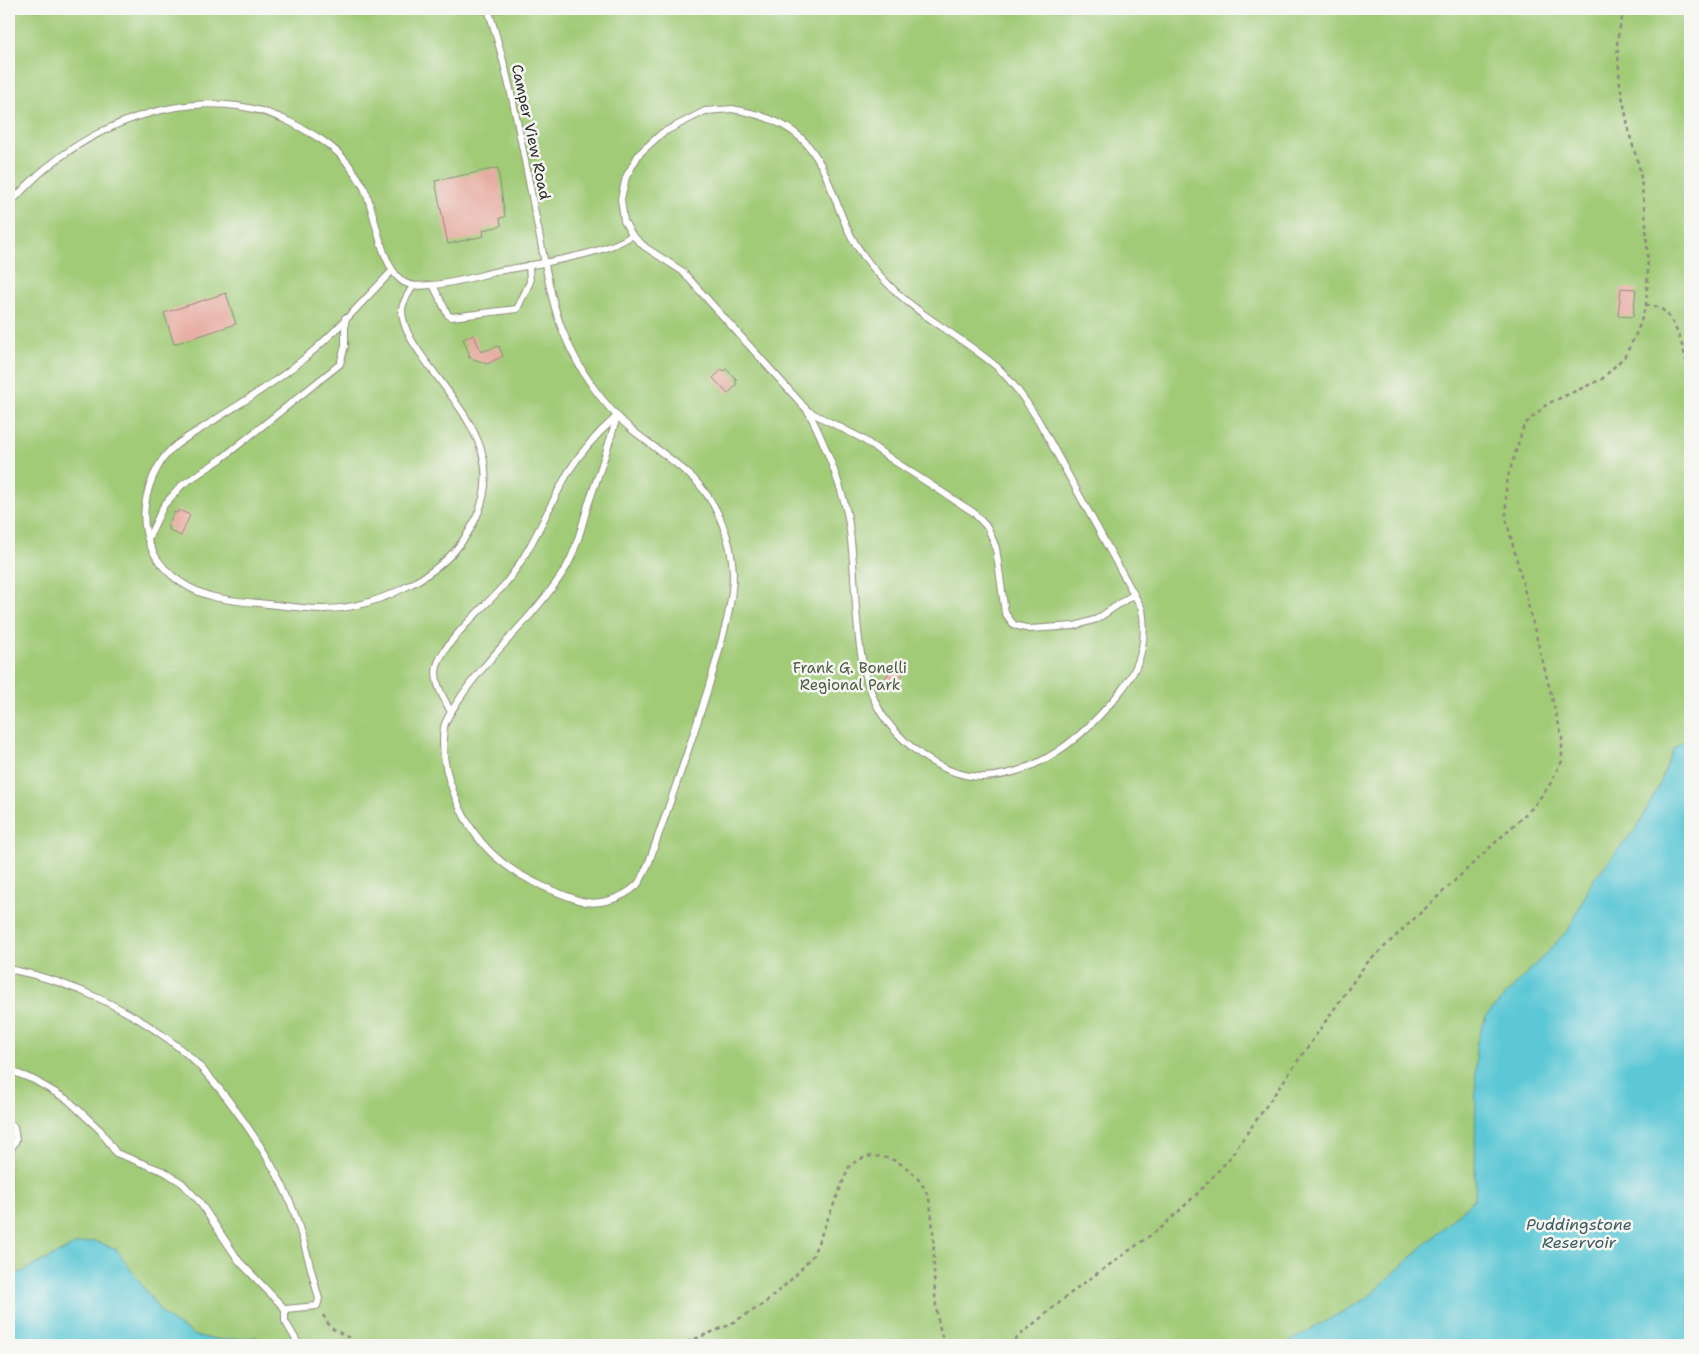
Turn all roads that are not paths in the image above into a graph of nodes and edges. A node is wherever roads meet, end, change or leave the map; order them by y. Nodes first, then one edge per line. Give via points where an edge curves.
1 (488, 9) edge
2 (9, 204) edge
3 (632, 235) junction
4 (545, 262) junction
5 (528, 265) junction
6 (392, 271) junction
7 (433, 285) junction
8 (413, 286) junction
9 (344, 318) junction
10 (808, 411) junction
11 (617, 416) junction
12 (148, 539) junction
13 (1134, 594) junction
14 (451, 712) junction
15 (9, 970) edge
16 (9, 1070) edge
17 (9, 1122) edge
18 (9, 1153) edge
19 (285, 1309) junction
20 (299, 1345) edge

1 - 4 lane, Camper View Road via 502,54
2 - 6 lane via 50,164 106,130 186,104 238,106 265,112 308,132 330,146 350,166 365,189
3 - 4 lane via 608,247
3 - 10 lane via 682,271
3 - 13 lane via 624,221 621,199 626,177 639,154 662,133 705,111 732,108 757,113 801,138 819,161 851,237 888,285 998,368 1017,389
4 - 5 lane
4 - 11 lane, Camper View Road via 563,333 592,386
5 - 7 lane
5 - 7 lane via 530,282 517,308 451,317
6 - 8 lane via 402,282
6 - 9 lane
7 - 8 lane
8 - 12 lane via 402,306 403,323 417,349 468,417 479,438 484,463 484,494 478,515 453,555 405,588 380,598 326,609 211,596 171,576 154,558
9 - 12 lane via 345,346 340,364 221,459 182,485 164,505
9 - 12 lane via 319,346 262,390 178,442 160,463 146,491 143,517
10 - 13 lane via 861,438 973,512 988,528 996,548 1005,613 1014,625 1030,629 1074,626 1097,619
10 - 13 lane via 819,432 846,512 862,659 871,686 881,713 900,737 924,758 972,777 999,776 1025,770 1072,741 1132,677 1143,650 1146,631 1142,609
11 - 14 lane, Camper View Road via 568,564 532,613 469,685
11 - 14 lane via 590,441 570,470 536,537 514,571 446,650 437,666 438,687
11 - 14 lane, Camper View Road via 694,480 710,501 730,548 732,573 725,628 701,716 649,862 637,884 618,897 601,903 584,902 509,869 469,827 454,794 443,744 444,726
15 - 19 lane via 38,975 98,998 145,1023 189,1056 232,1105 266,1154 293,1210 319,1299 317,1306
16 - 19 lane via 68,1100 100,1131 116,1153 166,1172 182,1183 199,1201 239,1261
17 - 18 lane via 14,1127 16,1140
19 - 20 lane via 285,1320

